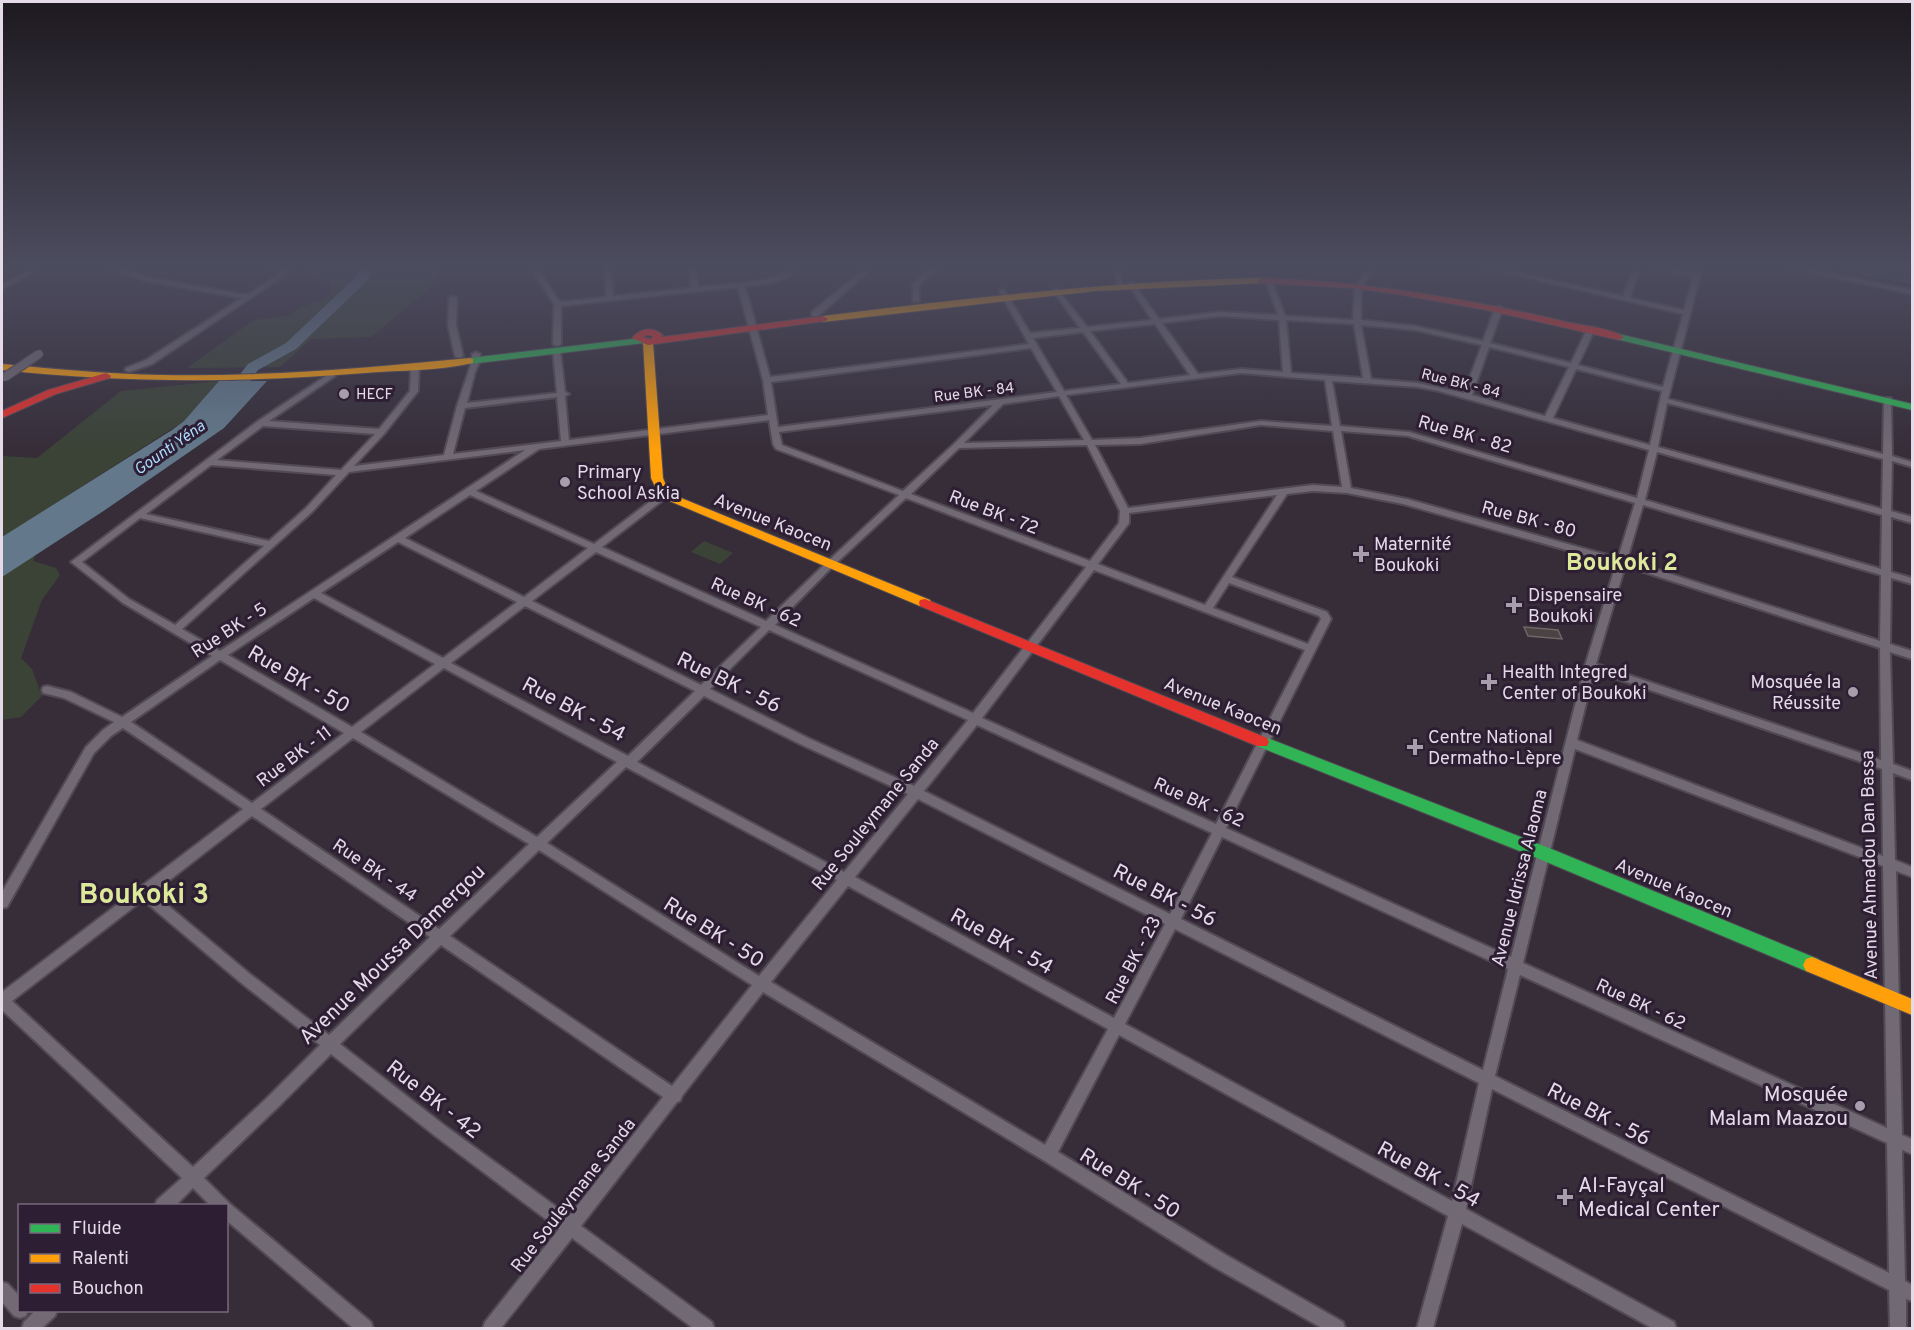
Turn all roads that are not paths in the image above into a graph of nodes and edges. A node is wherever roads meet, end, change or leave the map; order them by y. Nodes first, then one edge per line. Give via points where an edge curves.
1 (204, 327) edge
2 (452, 327) edge
3 (557, 327) edge
4 (729, 327) edge
5 (753, 327) edge
6 (1021, 327) edge
7 (1098, 327) edge
8 (1161, 327) edge
9 (1283, 327) edge
10 (1358, 327) edge
11 (1404, 327) edge
12 (1491, 327) edge
13 (1582, 327) edge
14 (1598, 327) edge
15 (1684, 327) edge
16 (1082, 329) junction
17 (1591, 329) junction
18 (648, 338) junction
19 (1029, 341) junction
20 (1485, 344) junction
21 (1679, 347) junction
22 (557, 348) junction
23 (39, 354) dead end
24 (459, 356) junction
25 (2, 357) edge
26 (476, 358) junction
27 (147, 366) junction
28 (1573, 366) junction
29 (415, 368) junction
30 (3, 372) edge
31 (256, 374) junction
32 (333, 374) junction
33 (1287, 374) junction
34 (236, 375) junction
35 (106, 376) junction
36 (1196, 376) junction
37 (1328, 378) junction
38 (767, 380) junction
39 (1367, 380) junction
40 (1126, 385) junction
41 (563, 394) junction
42 (1061, 394) junction
43 (1665, 395) junction
44 (1467, 397) junction
45 (1888, 400) junction
46 (1000, 402) junction
47 (1912, 402) edge
48 (461, 406) junction
49 (1912, 407) edge
50 (2, 415) edge
51 (774, 417) junction
52 (1548, 419) junction
53 (261, 423) junction
54 (1337, 428) junction
55 (775, 430) junction
56 (381, 432) junction
57 (654, 432) junction
58 (566, 442) junction
59 (1090, 443) junction
60 (537, 446) junction
61 (957, 446) junction
62 (1653, 448) junction
63 (448, 457) junction
64 (1887, 457) junction
65 (210, 462) junction
66 (1912, 464) edge
67 (343, 471) junction
68 (1347, 490) junction
69 (1284, 491) junction
70 (469, 492) junction
71 (664, 495) junction
72 (904, 495) junction
73 (1639, 500) junction
74 (1125, 512) junction
75 (1887, 513) junction
76 (139, 514) junction
77 (1912, 520) edge
78 (398, 538) junction
79 (270, 544) junction
80 (596, 548) junction
81 (1622, 562) junction
82 (829, 565) junction
83 (1092, 566) junction
84 (1886, 574) junction
85 (1227, 579) junction
86 (1912, 581) edge
87 (314, 594) junction
88 (524, 603) junction
89 (1208, 609) junction
90 (766, 627) junction
91 (176, 630) junction
92 (1885, 646) junction
93 (1031, 647) junction
94 (1312, 649) junction
95 (1912, 655) edge
96 (219, 656) junction
97 (443, 664) junction
98 (1590, 666) junction
99 (47, 690) dead end
100 (703, 690) junction
101 (975, 719) junction
102 (123, 722) junction
103 (354, 733) junction
104 (1265, 743) junction
105 (1572, 743) junction
106 (628, 761) junction
107 (1888, 767) junction
108 (1912, 775) edge
109 (917, 793) junction
110 (254, 809) junction
111 (1218, 831) junction
112 (539, 844) junction
113 (1543, 853) junction
114 (1891, 864) junction
115 (1912, 872) edge
116 (846, 879) junction
117 (144, 893) junction
118 (2, 903) edge
119 (1173, 921) junction
120 (441, 936) junction
121 (1516, 966) junction
122 (761, 984) junction
123 (1890, 998) junction
124 (2, 1001) edge
125 (1912, 1007) edge
126 (1118, 1027) junction
127 (332, 1045) junction
128 (1487, 1080) junction
129 (675, 1096) junction
130 (1895, 1139) junction
131 (1912, 1148) edge
132 (1048, 1155) junction
133 (192, 1179) junction
134 (165, 1204) edge
135 (221, 1204) edge
136 (228, 1211) edge
137 (1457, 1213) junction
138 (571, 1227) junction
139 (1897, 1286) junction
140 (2, 1290) edge
141 (1912, 1293) edge
142 (18, 1308) edge
143 (22, 1312) edge
144 (48, 1312) edge
145 (33, 1327) edge
146 (366, 1329) edge
147 (491, 1329) edge
148 (706, 1329) edge
149 (1337, 1329) edge
150 (1425, 1329) edge
151 (1668, 1329) edge
152 (1898, 1329) edge

1 - 27 street
2 - 24 street
3 - 22 street
4 - 18 main road
5 - 38 street, Rue BK - 72
6 - 19 street
7 - 16 street
8 - 36 street
9 - 33 street
10 - 39 street
11 - 20 street
12 - 20 street
13 - 17 main road
14 - 21 main road
15 - 21 street, Avenue Idrissa Alaoma
16 - 19 street
16 - 40 street
17 - 21 main road
17 - 28 street
18 - 22 main road
18 - 57 main road
19 - 38 street
19 - 42 street
20 - 28 street
20 - 44 street
21 - 43 street, Avenue Idrissa Alaoma
21 - 45 main road
21 - 47 main road
22 - 26 main road
22 - 41 street
23 - 30 street, bridge
24 - 26 main road
24 - 31 main road
25 - 27 main road via 129,370
26 - 29 main road
26 - 48 street
27 - 34 main road
28 - 43 street
28 - 52 street
29 - 32 main road
29 - 56 street via 414,391
30 - 35 main road
31 - 32 main road
31 - 34 main road
32 - 53 street
33 - 36 street, Rue BK - 84 via 1241,371
33 - 37 street, Rue BK - 84
34 - 35 main road
35 - 50 main road via 52,392
36 - 40 street, Rue BK - 84
37 - 39 street, Rue BK - 84
37 - 54 street
38 - 51 street, Rue BK - 72
39 - 44 street, Rue BK - 84 via 1430,387
40 - 42 street, Rue BK - 84
41 - 48 street
41 - 58 street
42 - 46 street, Rue BK - 84
42 - 59 street
43 - 62 street, Avenue Idrissa Alaoma
43 - 64 street
44 - 52 street, Rue BK - 84
45 - 49 main road
45 - 64 street, Avenue Ahmadou Dan Bassa
46 - 55 street, Rue BK - 84
46 - 61 street, Avenue Moussa Damergou
48 - 63 street
51 - 55 street, Rue BK - 72
51 - 57 street
52 - 62 street, Rue BK - 84
53 - 56 street
53 - 65 street
54 - 59 street, Rue BK - 82 via 1261,423 1168,438
54 - 68 street
54 - 73 street, Rue BK - 82 via 1417,436
55 - 72 street, Rue BK - 72 via 777,444 784,450
56 - 67 street
57 - 58 street
57 - 71 main road via 657,478
58 - 60 street
59 - 61 street, Rue BK - 82
59 - 74 street
60 - 63 street
60 - 70 street, Rue BK - 5
61 - 72 street, Avenue Moussa Damergou
62 - 73 street, Avenue Idrissa Alaoma
62 - 75 street, Rue BK - 84
63 - 67 street
64 - 66 street
64 - 75 street, Avenue Ahmadou Dan Bassa
65 - 67 street
65 - 76 street
67 - 79 street via 309,510
68 - 69 street, Rue BK - 80
68 - 81 street, Rue BK - 80 via 1404,501
69 - 74 street, Rue BK - 80
69 - 85 street
70 - 78 street, Rue BK - 5
70 - 80 street, Rue BK - 62
71 - 80 street, Rue BK - 11
71 - 82 main road, Avenue Kaocen
72 - 82 street, Avenue Moussa Damergou
72 - 83 street, Rue BK - 72
73 - 81 street, Avenue Idrissa Alaoma
73 - 84 street, Rue BK - 82
74 - 83 street, Rue Souleymane Sanda via 1124,523
75 - 77 street, Rue BK - 84
75 - 84 street, Avenue Ahmadou Dan Bassa
76 - 79 street
76 - 91 street, Rue BK - 50 via 76,562 126,602
78 - 87 street, Rue BK - 5
78 - 88 street, Rue BK - 56
79 - 91 street
80 - 88 street, Rue BK - 11
80 - 90 street, Rue BK - 62
81 - 92 street, Rue BK - 80
81 - 98 street, Avenue Idrissa Alaoma
82 - 90 street, Avenue Moussa Damergou
82 - 93 main road, Avenue Kaocen
83 - 89 street, Rue BK - 72
83 - 93 street, Rue Souleymane Sanda
84 - 86 street, Rue BK - 82
84 - 92 street, Avenue Ahmadou Dan Bassa
85 - 89 street
85 - 94 street, Rue BK - 23 via 1323,614 1326,619
87 - 96 street, Rue BK - 5
87 - 97 street, Rue BK - 54
88 - 97 street, Rue BK - 11
88 - 100 street, Rue BK - 56
89 - 94 street, Rue BK - 72
90 - 100 street, Avenue Moussa Damergou
90 - 101 street, Rue BK - 62
91 - 96 street, Rue BK - 50
92 - 95 street, Rue BK - 80
92 - 107 street, Avenue Ahmadou Dan Bassa
93 - 101 street, Rue Souleymane Sanda
93 - 104 main road, Avenue Kaocen
94 - 104 street, Rue BK - 23
96 - 102 street, Rue BK - 5
96 - 103 street, Rue BK - 50
97 - 103 street, Rue BK - 11
97 - 106 street, Rue BK - 54
98 - 105 street, Avenue Idrissa Alaoma
98 - 107 street
99 - 102 street, Rue BK - 44 via 67,695
100 - 106 street, Avenue Moussa Damergou
100 - 109 street, Rue BK - 56
101 - 109 street, Rue Souleymane Sanda
101 - 111 street, Rue BK - 62
102 - 110 street, Rue BK - 44
102 - 118 street, Rue BK - 5 via 90,750
103 - 110 street, Rue BK - 11
103 - 112 street, Rue BK - 50
104 - 111 street, Rue BK - 23
104 - 113 main road, Avenue Kaocen
105 - 113 street, Avenue Idrissa Alaoma
105 - 114 street
106 - 112 street, Avenue Moussa Damergou
106 - 116 street, Rue BK - 54
107 - 108 street
107 - 114 street, Avenue Ahmadou Dan Bassa
109 - 116 street, Rue Souleymane Sanda
109 - 119 street, Rue BK - 56
110 - 117 street, Rue BK - 11
110 - 120 street, Rue BK - 44
111 - 119 street, Rue BK - 23
111 - 121 street, Rue BK - 62
112 - 120 street, Avenue Moussa Damergou
112 - 122 street, Rue BK - 50
113 - 121 street, Avenue Idrissa Alaoma
113 - 123 main road, Avenue Kaocen
114 - 115 street
114 - 123 street, Avenue Ahmadou Dan Bassa
116 - 122 street, Rue Souleymane Sanda
116 - 126 street, Rue BK - 54
117 - 124 street, Rue BK - 11
117 - 127 street, Rue BK - 42
119 - 126 street, Rue BK - 23
119 - 128 street, Rue BK - 56
120 - 127 street, Avenue Moussa Damergou
120 - 129 street, Rue BK - 44
121 - 128 street, Avenue Idrissa Alaoma
121 - 130 street, Rue BK - 62
122 - 129 street, Rue Souleymane Sanda
122 - 132 street, Rue BK - 50
123 - 125 main road, Avenue Kaocen
123 - 130 street, Avenue Ahmadou Dan Bassa
124 - 133 street
126 - 132 street, Rue BK - 23
126 - 137 street, Rue BK - 54
127 - 133 street, Avenue Moussa Damergou
127 - 138 street, Rue BK - 42
128 - 137 street, Avenue Idrissa Alaoma
128 - 139 street, Rue BK - 56
129 - 138 street, Rue Souleymane Sanda
130 - 131 street, Rue BK - 62
130 - 139 street, Avenue Ahmadou Dan Bassa
132 - 149 street, Rue BK - 50
133 - 134 street, Avenue Moussa Damergou
133 - 135 street
136 - 146 street
137 - 150 street, Avenue Idrissa Alaoma
137 - 151 street, Rue BK - 54
138 - 147 street, Rue Souleymane Sanda
138 - 148 street, Rue BK - 42
139 - 141 street, Rue BK - 56
139 - 152 street, Avenue Ahmadou Dan Bassa
140 - 142 street
143 - 145 street
144 - 145 street

